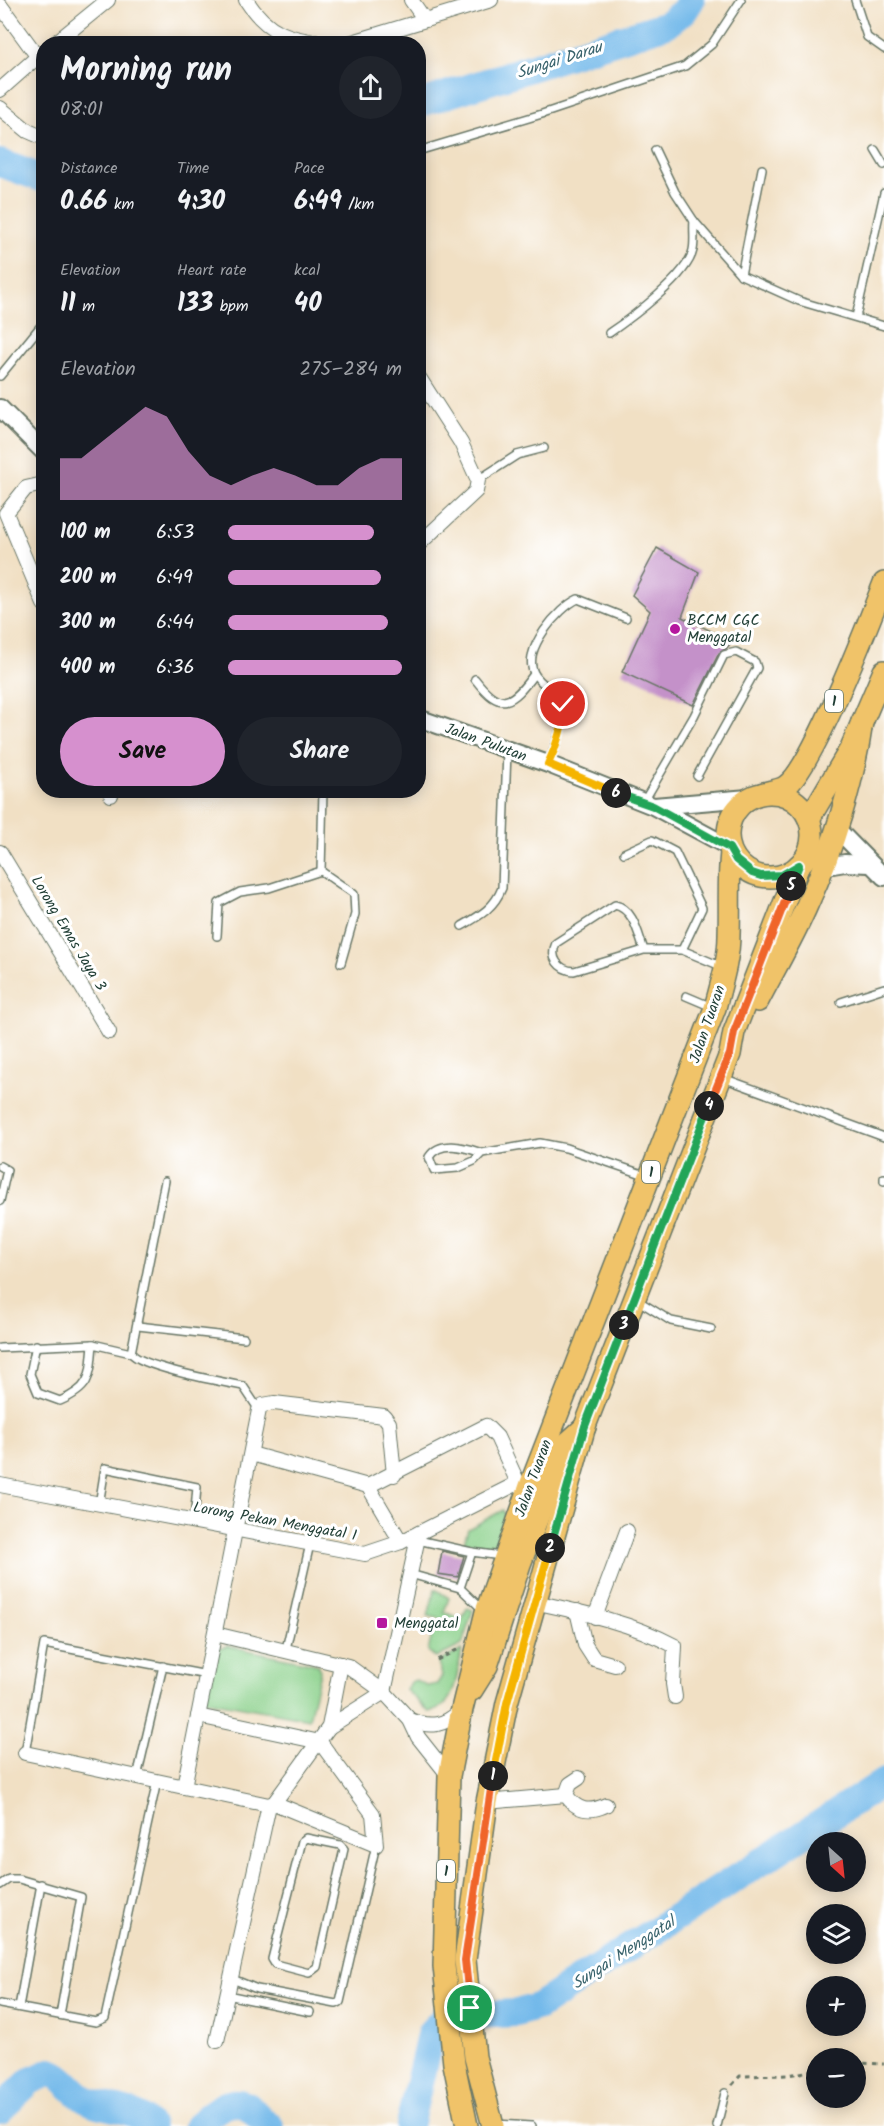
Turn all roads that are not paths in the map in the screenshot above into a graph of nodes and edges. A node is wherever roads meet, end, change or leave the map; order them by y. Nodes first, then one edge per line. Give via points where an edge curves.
1 (108, 0) edge
2 (246, 0) edge
3 (411, 0) edge
4 (491, 0) edge
5 (741, 0) edge
6 (855, 0) edge
7 (0, 5) edge
8 (425, 20) junction
9 (64, 36) edge
10 (287, 36) edge
11 (372, 36) edge
12 (36, 48) edge
13 (884, 49) edge
14 (36, 58) edge
15 (0, 90) edge
16 (0, 108) edge
17 (36, 134) edge
18 (426, 149) edge
19 (655, 150) dead end
20 (875, 150) dead end
21 (884, 165) edge
22 (762, 169) dead end
23 (884, 193) edge
24 (693, 221) junction
25 (741, 275) junction
26 (856, 317) junction
27 (884, 326) edge
28 (36, 332) edge
29 (609, 333) dead end
30 (0, 376) edge
31 (426, 389) edge
32 (0, 408) edge
33 (36, 444) edge
34 (544, 448) dead end
35 (478, 480) junction
36 (36, 485) edge
37 (426, 538) edge
38 (884, 583) edge
39 (36, 585) edge
40 (626, 618) dead end
41 (884, 671) edge
42 (534, 674) junction
43 (475, 679) dead end
44 (426, 721) edge
45 (862, 722) junction
46 (507, 751) junction
47 (548, 764) junction
48 (697, 776) dead end
49 (753, 796) junction
50 (323, 798) edge
51 (648, 805) junction
52 (809, 819) junction
53 (836, 828) junction
54 (730, 850) junction
55 (0, 852) edge
56 (624, 853) dead end
57 (869, 864) junction
58 (799, 865) junction
59 (821, 867) junction
60 (321, 871) junction
61 (884, 877) edge
62 (462, 926) dead end
63 (217, 936) dead end
64 (644, 950) junction
65 (682, 950) junction
66 (341, 963) dead end
67 (726, 968) junction
68 (884, 988) edge
69 (686, 996) dead end
70 (841, 1002) dead end
71 (715, 1008) junction
72 (108, 1032) dead end
73 (730, 1054) junction
74 (720, 1077) junction
75 (884, 1137) edge
76 (482, 1153) junction
77 (0, 1166) edge
78 (649, 1176) junction
79 (165, 1181) dead end
80 (0, 1201) edge
81 (635, 1298) junction
82 (138, 1326) junction
83 (711, 1329) dead end
84 (244, 1338) dead end
85 (93, 1344) junction
86 (36, 1345) junction
87 (0, 1348) edge
88 (131, 1353) junction
89 (577, 1360) junction
90 (259, 1410) junction
91 (585, 1426) junction
92 (251, 1454) junction
93 (394, 1475) junction
94 (524, 1483) junction
95 (0, 1485) edge
96 (368, 1486) junction
97 (99, 1505) junction
98 (194, 1522) junction
99 (237, 1530) junction
100 (627, 1531) dead end
101 (419, 1537) junction
102 (401, 1542) junction
103 (310, 1544) junction
104 (472, 1552) junction
105 (505, 1555) junction
106 (410, 1574) junction
107 (460, 1588) junction
108 (534, 1602) junction
109 (577, 1611) junction
110 (486, 1612) junction
111 (595, 1617) junction
112 (215, 1634) junction
113 (286, 1649) junction
114 (341, 1664) junction
115 (615, 1665) dead end
116 (163, 1666) junction
117 (207, 1675) junction
118 (384, 1692) junction
119 (675, 1696) dead end
120 (462, 1709) junction
121 (198, 1716) junction
122 (410, 1720) junction
123 (329, 1726) junction
124 (320, 1742) junction
125 (25, 1753) joint
126 (449, 1776) junction
127 (136, 1777) junction
128 (579, 1778) dead end
129 (158, 1781) junction
130 (184, 1787) junction
131 (567, 1795) junction
132 (488, 1802) junction
133 (271, 1804) junction
134 (606, 1805) dead end
135 (329, 1827) junction
136 (323, 1841) junction
137 (376, 1845) junction
138 (41, 1884) junction
139 (0, 1885) edge
140 (230, 1978) junction
141 (227, 1995) junction
142 (0, 2004) edge
143 (19, 2007) junction
144 (310, 2012) dead end
145 (60, 2015) junction
146 (217, 2041) dead end
147 (725, 2093) road end
148 (493, 2125) edge
149 (468, 2126) edge
150 (532, 2126) edge
151 (717, 2126) edge

1 - 9 street
2 - 10 street via 275,32
3 - 8 street
4 - 8 street
5 - 18 lane via 712,44 685,66
6 - 13 lane via 867,37
7 - 12 street
8 - 11 street
14 - 15 street
16 - 17 street
19 - 24 lane
20 - 21 lane
22 - 25 lane
23 - 26 lane
24 - 25 lane
24 - 29 lane via 693,252 679,274 638,313
25 - 26 lane via 799,302
26 - 27 lane
28 - 30 lane
31 - 35 street
32 - 33 street
34 - 35 lane via 517,455
35 - 37 street via 476,491
36 - 39 street via 26,488 6,513
38 - 49 main road, 1 via 802,766 786,786
40 - 42 lane via 578,600 566,604 537,642 531,663
41 - 45 main road, 1
42 - 43 lane via 516,697 507,701 488,696
42 - 47 lane via 563,704 558,744
44 - 46 street, Jalan Pulutan
45 - 52 main road, 1
45 - 53 main road via 858,751
46 - 47 street, Jalan Pulutan
46 - 62 lane via 502,888 496,903
47 - 51 street, Jalan Pulutan
48 - 51 lane via 757,668 755,662 736,652 724,655
49 - 51 street, Jalan Pulutan
49 - 52 main road via 773,793 788,797 801,806
49 - 54 main road, 1 via 730,820
50 - 60 lane
51 - 54 street, Jalan Pulutan
52 - 58 main road, 1 via 811,845
53 - 57 street
53 - 59 main road
54 - 58 main road via 743,868 761,876 782,875
54 - 67 main road, Jalan Tuaran / 1
55 - 72 street, Lorong Emas Jaya 3
56 - 65 lane via 652,840 675,852 702,908
57 - 59 street
57 - 61 street
58 - 73 main road, Jalan Tuaran / 1 via 734,1032
59 - 73 main road via 809,902
60 - 63 lane via 269,888 240,892 219,903
60 - 66 lane via 354,894 355,914
64 - 64 lane via 574,971 560,968 553,952 556,943 615,905 630,914
64 - 65 lane
65 - 67 lane
67 - 71 main road, Jalan Tuaran / 1
68 - 70 lane
69 - 71 lane
71 - 78 main road, Jalan Tuaran / 1
73 - 74 main road, Jalan Tuaran / 1
74 - 75 lane
74 - 81 main road, Jalan Tuaran / 1
74 - 89 main road via 703,1087 589,1382 582,1386 574,1380
76 - 76 lane via 458,1168 443,1170 434,1170 429,1157 444,1147 459,1146
76 - 78 lane via 540,1143
77 - 80 lane via 7,1170
78 - 89 main road, Jalan Tuaran / 1
79 - 82 lane
81 - 83 lane via 671,1321
81 - 91 main road, Jalan Tuaran / 1
82 - 84 lane
82 - 88 lane
85 - 86 lane
85 - 86 lane via 90,1376 79,1393 60,1401 38,1393 30,1374
85 - 88 lane
86 - 87 lane
88 - 90 lane via 155,1366 243,1386
89 - 94 main road, Jalan Tuaran / 1
90 - 92 street
90 - 93 street via 274,1403 384,1416 389,1423
91 - 108 main road, Jalan Tuaran / 1
91 - 120 main road via 565,1445 487,1666
92 - 96 street
92 - 99 street
93 - 94 street via 486,1426 497,1437
93 - 96 street
94 - 101 street, Lorong Pekan Menggatal 1
94 - 105 main road, Jalan Tuaran / 1
95 - 97 street, Lorong Pekan Menggatal 1
96 - 102 street
97 - 98 street, Lorong Pekan Menggatal 1
97 - 98 lane via 105,1467 197,1487
98 - 99 street, Lorong Pekan Menggatal 1
99 - 103 street, Lorong Pekan Menggatal 1
99 - 112 street
100 - 111 street
101 - 102 street, Lorong Pekan Menggatal 1
101 - 104 lane
101 - 106 street
102 - 103 street, Lorong Pekan Menggatal 1 via 365,1554
103 - 113 lane
104 - 105 lane
104 - 107 lane
105 - 110 main road, Jalan Tuaran / 1
106 - 107 lane
106 - 118 street
107 - 110 lane
108 - 109 street
108 - 132 main road, Jalan Tuaran / 1 via 507,1703
109 - 111 street
109 - 115 street via 585,1645 594,1659
110 - 120 main road, Jalan Tuaran / 1
111 - 119 street via 675,1646
112 - 113 street
112 - 117 street
113 - 114 street
114 - 118 street
114 - 123 street
116 - 117 lane
116 - 125 lane via 44,1644
116 - 127 lane
117 - 121 street
118 - 122 street
118 - 123 street
120 - 122 street via 448,1722 427,1726
120 - 126 main road, Jalan Tuaran / 1
121 - 124 street
121 - 130 street
122 - 126 street via 418,1737
123 - 124 street
124 - 133 street
124 - 137 street via 374,1814
125 - 127 street
126 - 149 main road, Jalan Tuaran / 1 via 444,1966 454,2064
127 - 129 street
128 - 131 street via 570,1784
129 - 130 street
129 - 145 lane via 107,2014 96,2022
130 - 133 street
131 - 132 street
131 - 134 street via 582,1810
132 - 148 main road, Jalan Tuaran / 1 via 465,1960 475,2057
133 - 135 street
133 - 140 street
135 - 136 lane
135 - 137 street
136 - 136 lane via 344,1849 320,1959 309,1973 274,1964 272,1959 302,1841
137 - 140 lane via 340,2002 257,1989
138 - 139 lane via 9,1879
138 - 143 lane
138 - 145 lane via 77,1895 82,1901
140 - 141 street
141 - 144 lane
141 - 146 street
142 - 143 lane
143 - 145 lane
147 - 151 lane
148 - 150 lane

